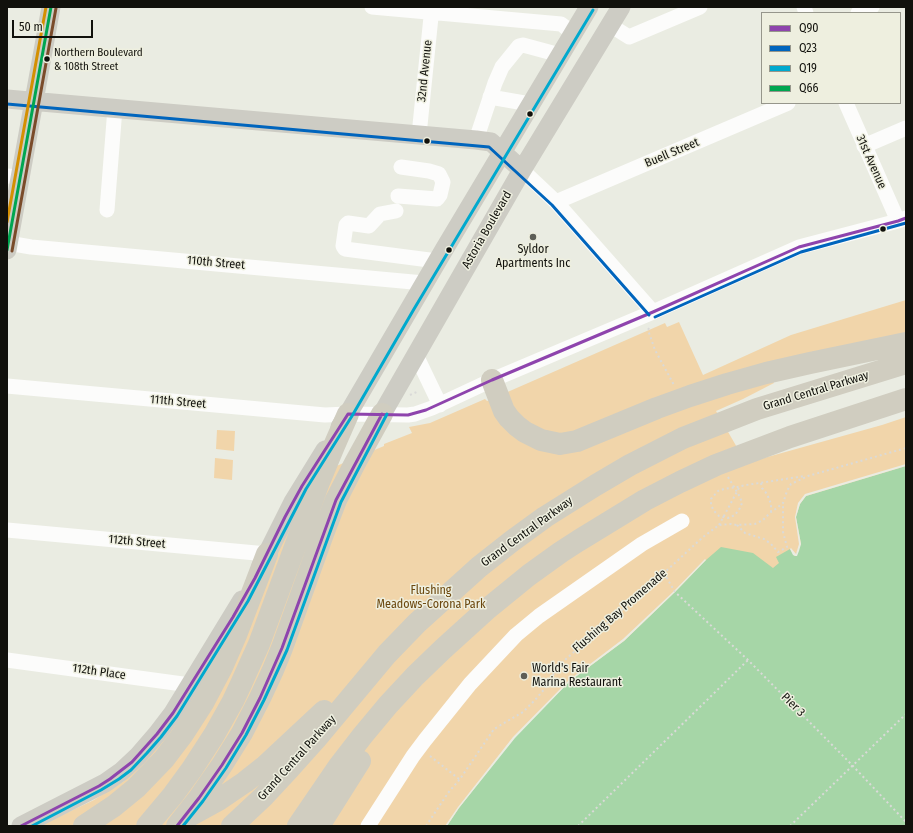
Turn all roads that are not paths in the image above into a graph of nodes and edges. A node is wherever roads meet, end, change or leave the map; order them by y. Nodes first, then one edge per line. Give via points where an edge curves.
1 (51, 7) edge
2 (372, 7) edge
3 (589, 7) edge
4 (621, 7) edge
5 (700, 7) edge
6 (872, 7) edge
7 (431, 10) edge
8 (860, 12) edge
9 (610, 25) junction
10 (573, 33) junction
11 (560, 55) junction
12 (490, 97) junction
13 (7, 99) edge
14 (34, 101) junction
15 (530, 104) junction
16 (786, 104) edge
17 (846, 104) edge
18 (115, 108) junction
19 (906, 128) edge
20 (419, 135) junction
21 (476, 140) junction
22 (864, 146) junction
23 (502, 152) junction
24 (401, 167) dead end
25 (522, 170) junction
26 (14, 177) edge
27 (398, 196) dead end
28 (556, 202) junction
29 (108, 210) dead end
30 (396, 211) dead end
31 (902, 220) edge
32 (369, 226) junction
33 (8, 247) edge
34 (365, 252) junction
35 (437, 261) junction
36 (424, 283) junction
37 (653, 312) junction
38 (906, 343) edge
39 (416, 355) junction
40 (906, 363) edge
41 (492, 380) junction
42 (7, 386) edge
43 (906, 399) edge
44 (440, 405) junction
45 (348, 414) junction
46 (382, 414) junction
47 (682, 520) dead end
48 (7, 530) edge
49 (267, 554) junction
50 (529, 576) junction
51 (386, 654) junction
52 (7, 660) edge
53 (190, 685) junction
54 (167, 816) edge
55 (21, 826) edge
56 (84, 826) edge
57 (147, 826) edge
58 (177, 826) edge
59 (232, 826) edge
60 (298, 826) edge
61 (318, 826) edge
62 (368, 826) edge

1 - 14 main road
2 - 7 street
3 - 10 main road
4 - 9 main road, Astoria Boulevard
5 - 9 street via 629,38
6 - 8 street
7 - 10 street via 561,24
7 - 20 street, 32nd Avenue
9 - 25 main road, Astoria Boulevard
10 - 11 main road
11 - 12 street via 519,46 502,67
11 - 15 main road
12 - 15 street
12 - 21 street
13 - 14 main road
14 - 18 main road
14 - 26 main road
15 - 23 main road
16 - 28 street, Buell Street
17 - 22 street, 31st Avenue
18 - 20 main road
18 - 29 street
19 - 22 street
20 - 21 main road
21 - 23 main road via 491,142
22 - 31 street, 31st Avenue
23 - 25 main road
23 - 35 main road
24 - 27 street via 434,172 439,174 443,182 437,200
25 - 28 street
25 - 39 main road, Astoria Boulevard
26 - 33 main road
28 - 37 street
30 - 32 street via 380,214
31 - 37 street, 111th Street via 799,247
32 - 34 street
32 - 34 street via 348,223 346,225 343,246 345,249
33 - 36 street, 110th Street via 32,247
34 - 35 street
35 - 36 main road
36 - 45 main road
37 - 41 street, 111th Street
38 - 41 highway via 766,373 727,384 657,408 577,441 564,443 541,440 517,426 504,411
39 - 44 street
39 - 46 main road, Astoria Boulevard
40 - 51 highway, Grand Central Parkway via 795,396 745,414 683,438 630,465 562,506 512,541 452,590
41 - 44 street, 111th Street
42 - 45 street, 111th Street via 325,415
43 - 50 highway via 753,450 716,465 628,510
44 - 46 street, 111th Street via 415,414
45 - 46 street, 111th Street
45 - 49 main road via 302,486
45 - 54 highway via 319,482 246,674
46 - 58 highway via 336,500 273,670 251,716 199,798
47 - 62 street via 642,544 539,616 501,650 419,748
48 - 49 street, 112th Street
49 - 53 main road
49 - 56 highway via 224,662 183,734 151,774 136,788
50 - 60 highway via 472,622 401,690 351,750
50 - 61 highway via 474,624 420,682 369,748
51 - 54 highway via 245,782 220,799
51 - 59 highway, Grand Central Parkway via 289,770
52 - 53 street, 112th Place
53 - 55 main road via 157,734 122,771 99,786
54 - 57 highway

